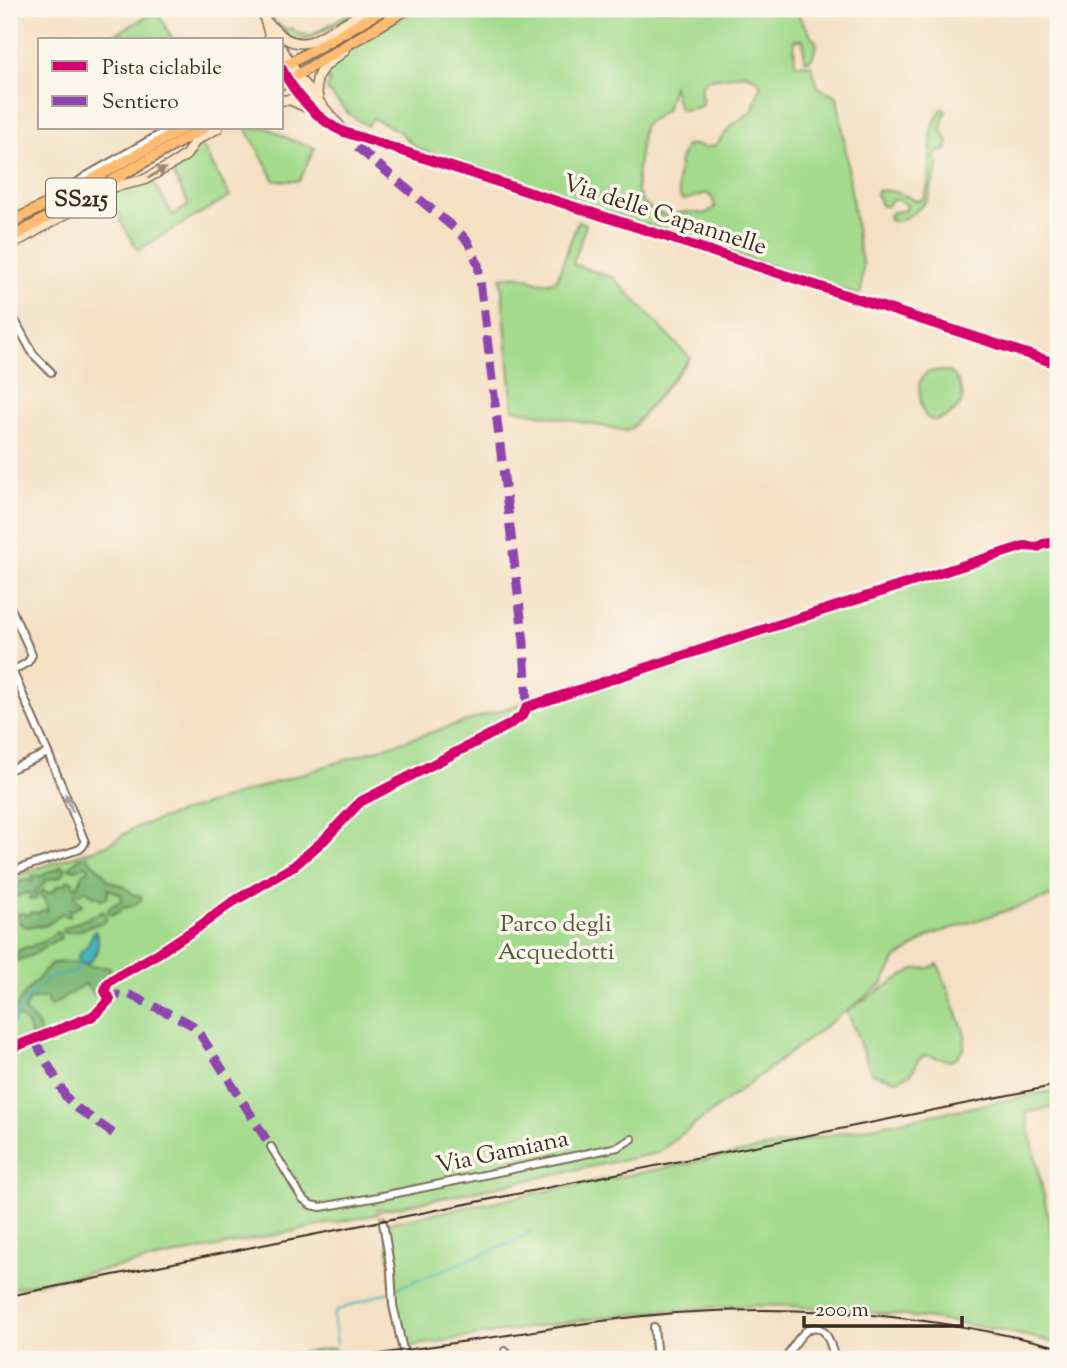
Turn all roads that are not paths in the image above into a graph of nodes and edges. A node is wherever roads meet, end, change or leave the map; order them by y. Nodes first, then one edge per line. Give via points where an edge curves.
1 (262, 9) edge
2 (370, 9) edge
3 (384, 9) edge
4 (407, 9) edge
5 (265, 20) junction
6 (270, 38) edge
7 (276, 38) edge
8 (283, 38) edge
9 (284, 38) edge
10 (358, 38) junction
11 (284, 67) edge
12 (289, 80) edge
13 (284, 100) edge
14 (320, 103) junction
15 (324, 120) junction
16 (168, 130) edge
17 (180, 130) edge
18 (200, 130) edge
19 (214, 130) edge
20 (344, 132) junction
21 (63, 195) junction
22 (10, 221) edge
23 (9, 239) edge
24 (9, 246) edge
25 (9, 309) edge
26 (1058, 364) edge
27 (51, 372) dead end
28 (9, 604) edge
29 (9, 663) edge
30 (11, 672) edge
31 (48, 753) junction
32 (9, 770) edge
33 (9, 872) edge
34 (632, 1139) dead end
35 (271, 1147) dead end
36 (379, 1197) junction
37 (380, 1206) tunnel mouth
38 (383, 1223) tunnel mouth
39 (654, 1327) dead end
40 (505, 1350) dead end
41 (405, 1359) edge
42 (513, 1359) edge
43 (657, 1359) edge
44 (785, 1359) edge
45 (835, 1359) edge

1 - 5 street
2 - 9 street via 313,41 295,43
3 - 11 main road
4 - 10 main road
5 - 6 street
5 - 7 street
5 - 8 street
10 - 12 main road
10 - 14 street via 319,73 315,84
11 - 12 street, Via delle Capannelle
12 - 14 street, Via delle Capannelle
12 - 15 street, Via delle Capannelle
13 - 15 street
14 - 20 street, Via delle Capannelle
15 - 20 street, Via delle Capannelle
16 - 21 street via 86,176
17 - 21 main road, SS215
18 - 23 main road, SS215
24 -> 19 street via 113,187 142,180 176,162
20 - 26 street, Via delle Capannelle
21 - 22 main road, SS215
25 - 27 street via 33,354
28 - 30 street via 32,655
29 - 30 street
30 - 31 street
31 - 32 street
33 -> 31 street via 83,846 84,836
34 - 36 street, Via Gamiana via 618,1147
35 - 36 street, Via Gamiana via 311,1205 324,1207
36 - 37 street
38 - 41 street
39 - 43 street
40 - 42 street
44 - 45 street via 802,1333 813,1328 826,1334

